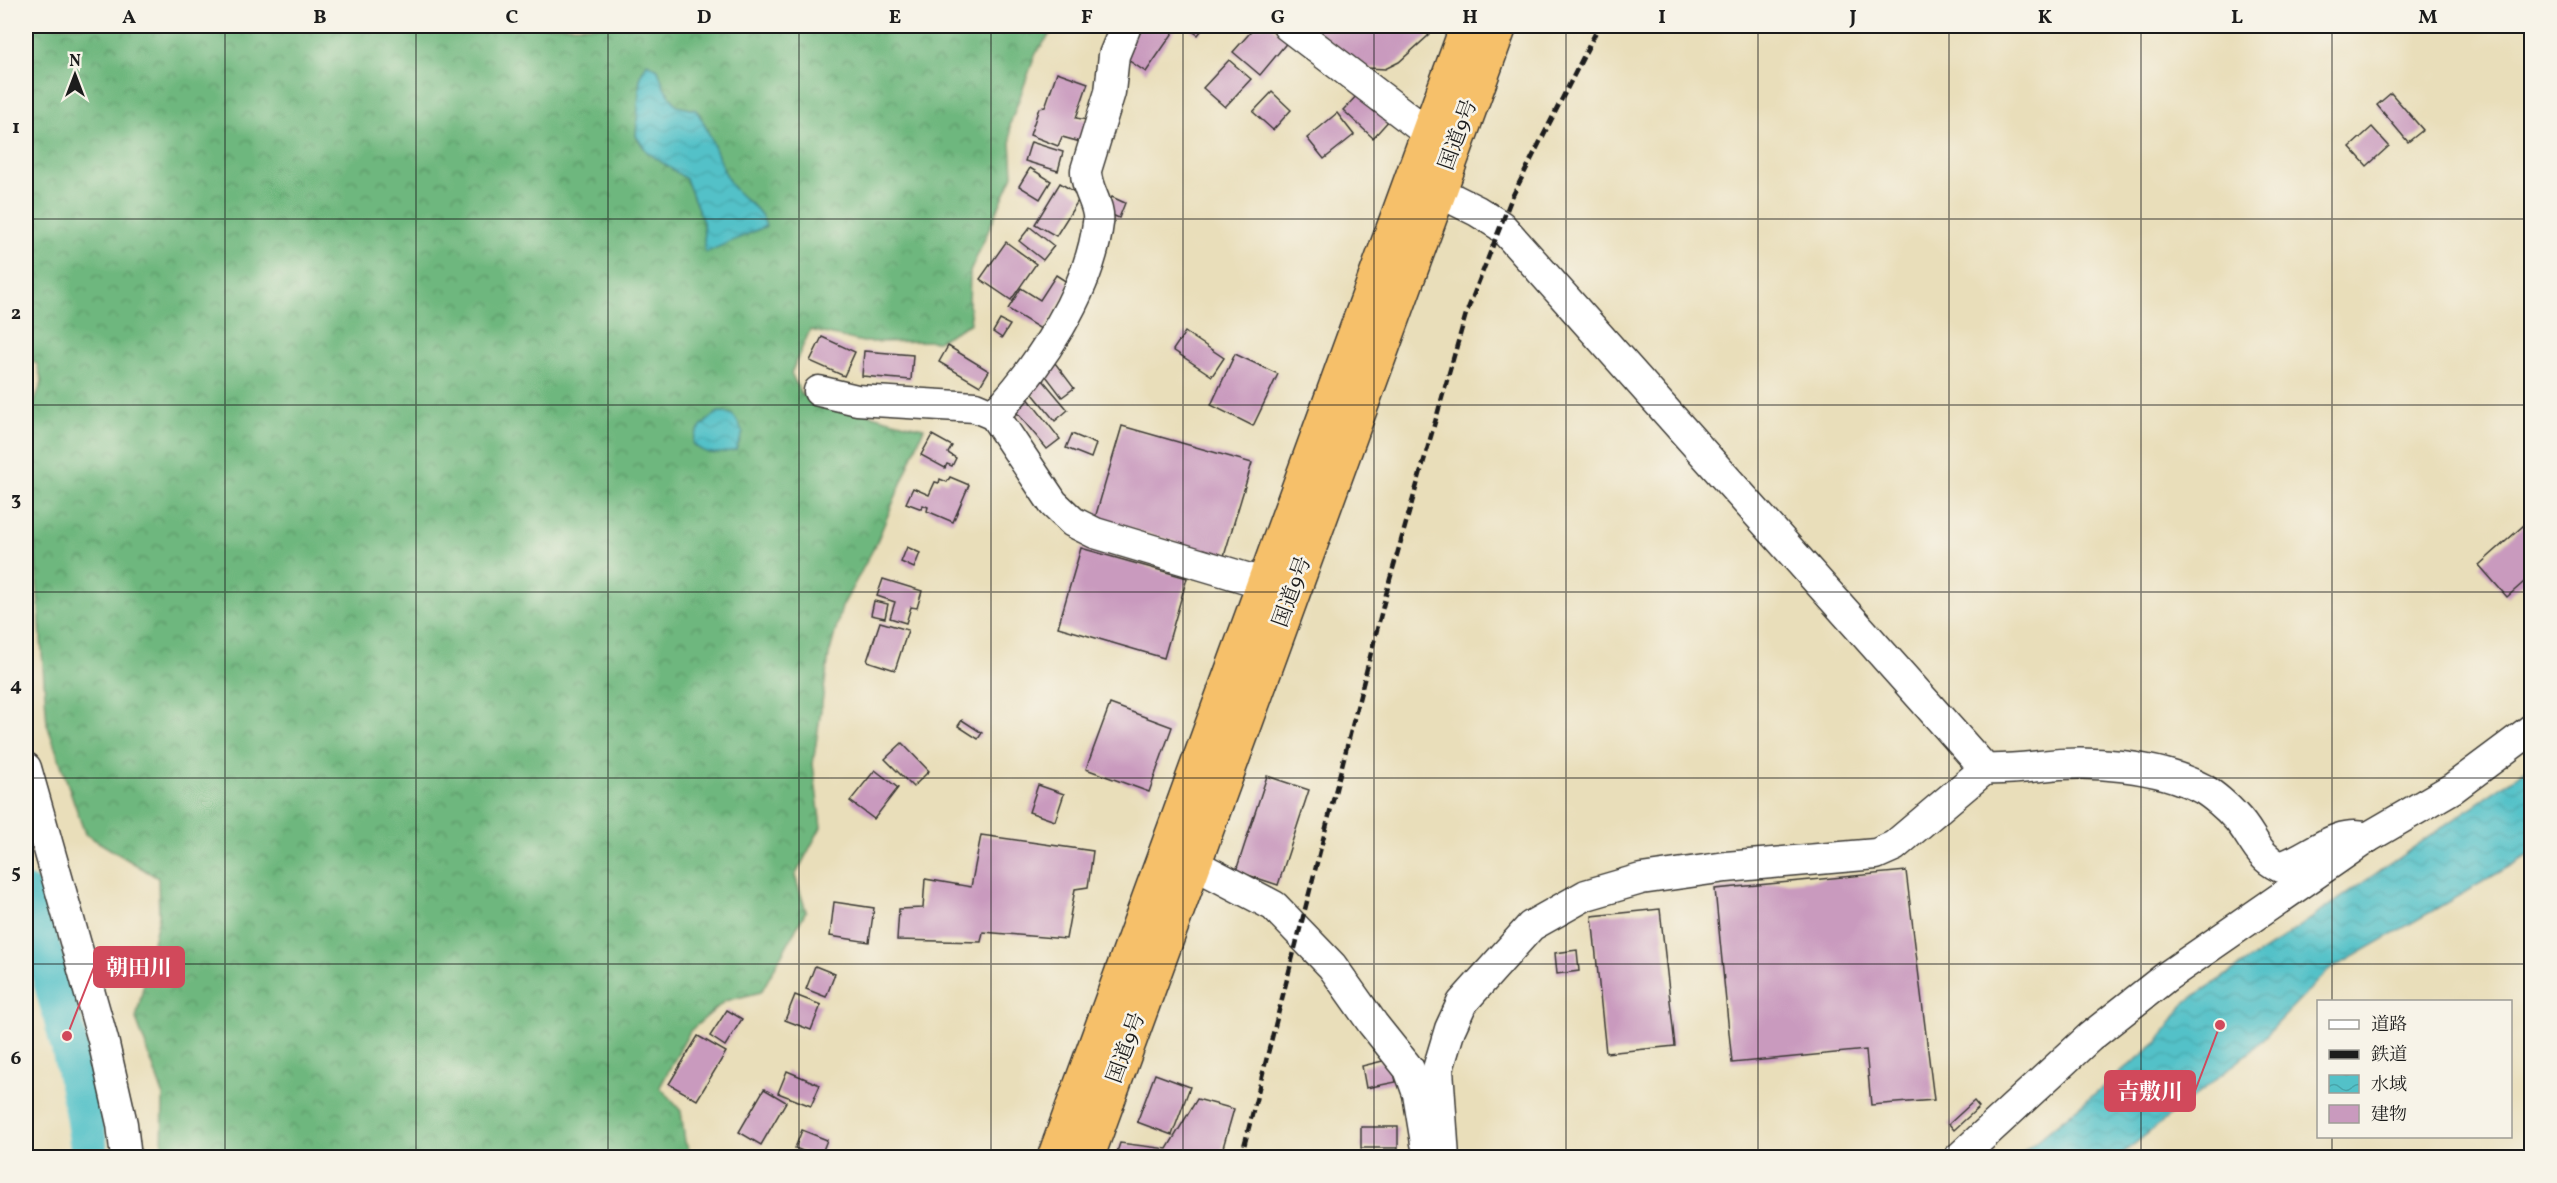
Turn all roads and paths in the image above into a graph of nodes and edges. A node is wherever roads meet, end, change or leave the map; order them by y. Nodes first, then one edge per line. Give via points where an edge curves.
1 (1126, 26) edge
2 (1288, 26) edge
3 (1467, 26) edge
4 (1500, 26) edge
5 (1428, 133) junction
6 (1438, 192) junction
7 (819, 391) dead end
8 (994, 415) junction
9 (1263, 583) junction
10 (2532, 729) edge
11 (26, 768) edge
12 (1985, 769) junction
13 (2367, 838) junction
14 (1194, 864) junction
15 (1363, 1010) junction
16 (1438, 1069) junction
17 (126, 1158) edge
18 (1054, 1158) edge
19 (1087, 1158) edge
20 (1428, 1158) edge
21 (1444, 1158) edge
22 (1959, 1158) edge

1 - 8 street via 1114,56 1110,92 1086,170 1085,183 1099,220 1091,258 1064,318 1017,389
2 - 5 street
3 - 5 highway, 国道9号
4 - 6 highway, 国道9号
5 - 9 highway, 国道9号
6 - 12 street via 1501,226
6 - 14 highway, 国道9号
7 - 8 street via 857,400 975,407
8 - 9 street via 1053,503 1073,522 1095,533
9 - 18 highway, 国道9号
10 - 13 street via 2453,788
11 - 17 street via 103,1040
12 - 13 street via 2114,765 2166,775 2203,790 2236,816 2266,861 2280,867 2332,840 2356,834
12 - 16 street via 1893,846 1876,854 1641,879 1586,895 1531,926 1483,977 1462,1003
13 - 22 street via 2166,976 2090,1037
14 - 15 street via 1274,906 1332,966
14 - 19 highway, 国道9号
15 - 16 street via 1380,1016
15 - 20 street via 1409,1069 1418,1094
16 - 21 street

